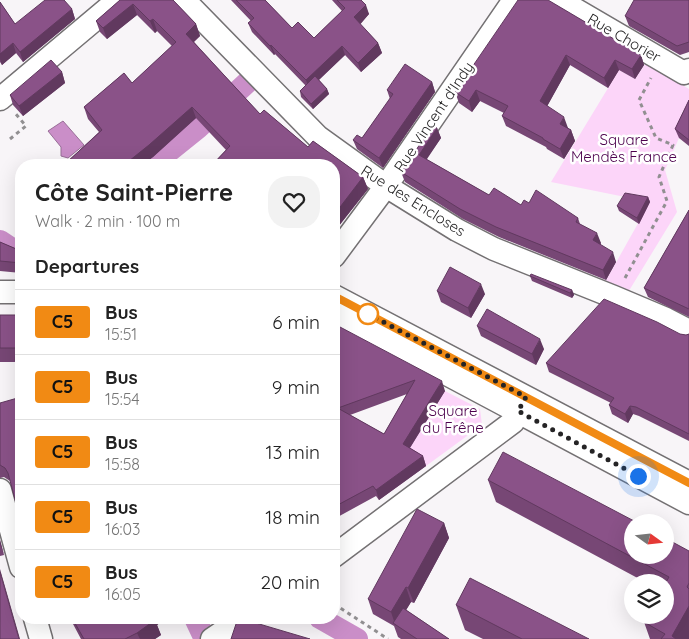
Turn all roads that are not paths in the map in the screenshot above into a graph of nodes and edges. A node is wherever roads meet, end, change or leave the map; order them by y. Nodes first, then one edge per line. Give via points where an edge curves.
1 (118, 0) edge
2 (184, 0) edge
3 (514, 0) edge
4 (560, 0) edge
5 (689, 70) edge
6 (0, 99) edge
7 (386, 186) junction
8 (340, 248) edge
9 (0, 292) edge
10 (15, 292) edge
11 (340, 299) edge
12 (340, 317) edge
13 (689, 331) edge
14 (522, 404) junction
15 (689, 482) edge
16 (0, 490) edge
17 (689, 503) edge
18 (340, 544) edge
19 (15, 545) edge
20 (37, 624) edge
21 (234, 624) edge
22 (41, 639) edge
23 (212, 639) edge

1 - 6 street
2 - 7 street, Rue des Encloses via 318,137
3 - 7 street, Rue Vincent d'Indy
4 - 5 street, Rue Chorier via 684,73
7 - 8 street, Rue Vincent d'Indy
7 - 13 street, Rue des Encloses via 494,249
9 - 10 street
11 - 14 street
12 - 14 street
14 - 15 street
14 - 17 street
14 - 18 street via 513,422
16 - 19 street
20 - 22 street
21 - 23 street

